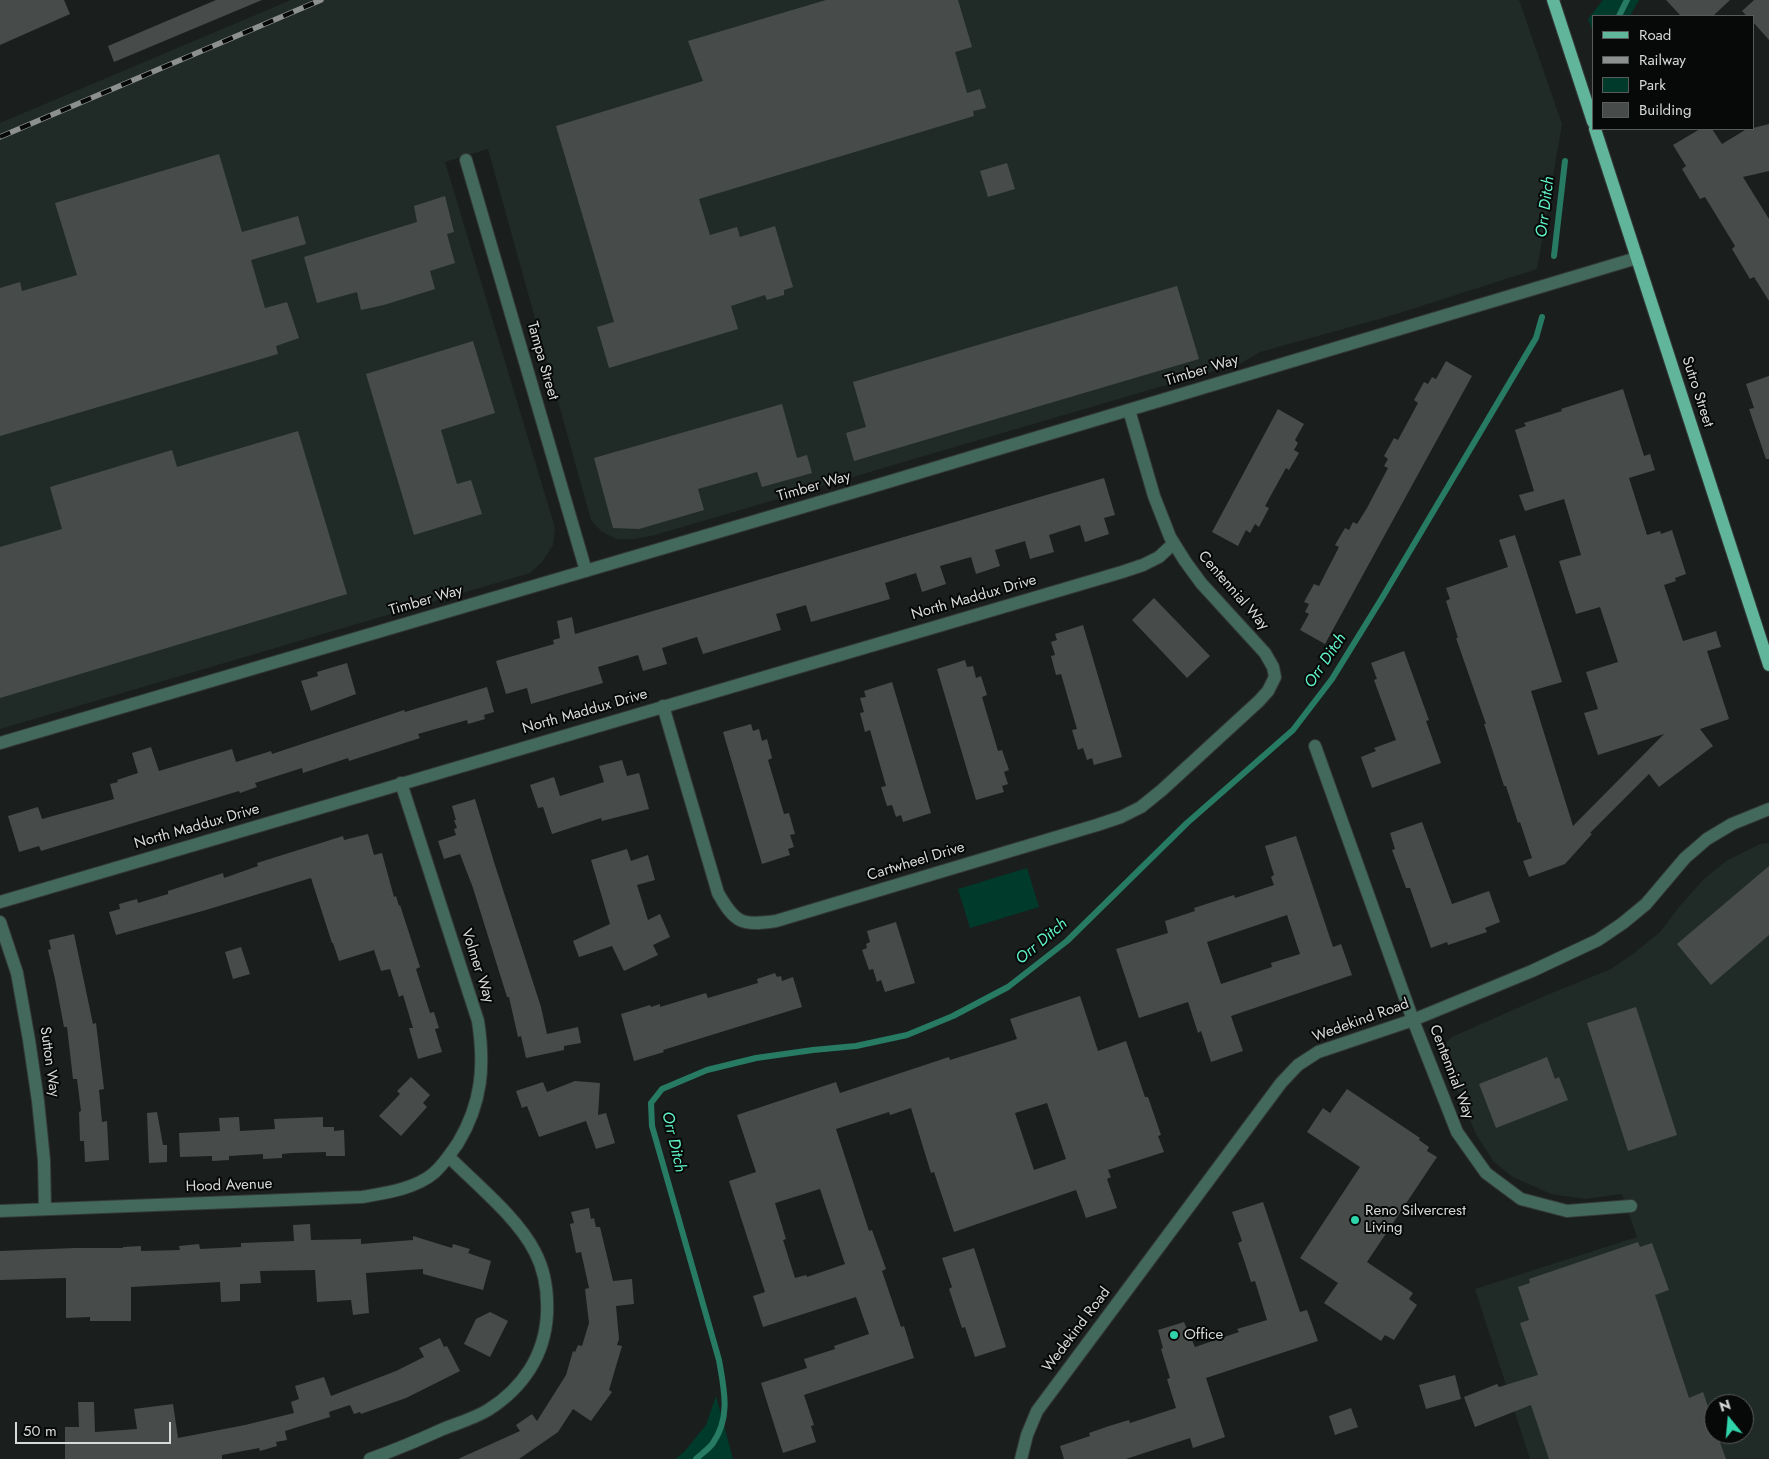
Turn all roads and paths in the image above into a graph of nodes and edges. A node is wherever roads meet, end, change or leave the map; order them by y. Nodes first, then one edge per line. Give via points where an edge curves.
1 (1553, 0) edge
2 (1592, 119) edge
3 (1595, 130) edge
4 (466, 160) dead end
5 (1637, 258) junction
6 (1129, 410) junction
7 (1174, 543) junction
8 (586, 571) junction
9 (1769, 665) edge
10 (1275, 677) joint
11 (663, 706) junction
12 (0, 743) edge
13 (1314, 746) dead end
14 (401, 783) junction
15 (1769, 810) edge
16 (0, 902) edge
17 (0, 922) edge
18 (1414, 1020) junction
19 (448, 1157) junction
20 (1631, 1206) dead end
21 (45, 1210) junction
22 (0, 1211) edge
23 (370, 1459) edge
24 (1021, 1459) edge

1 - 2 main road
3 - 5 main road, Sutro Street
4 - 8 street, Tampa Street
5 - 6 street, Timber Way
5 - 9 main road, Sutro Street
6 - 7 street, Centennial Way via 1154,496
6 - 8 street, Timber Way
7 - 10 street, Centennial Way via 1201,583 1265,653 1274,667
7 - 11 street, North Maddux Drive via 1159,557 1143,565
8 - 12 street, Timber Way
10 - 11 street, Cartwheel Drive via 1259,702 1141,807 1121,816 785,919 762,923 736,919 718,893
11 - 14 street, North Maddux Drive
13 - 18 street, Centennial Way
14 - 16 street, North Maddux Drive
14 - 19 street, Volmer Way via 478,1021 482,1046 477,1102 466,1129
15 - 18 street, Wedekind Road via 1732,824 1707,839 1685,858 1646,904 1624,924 1598,940
17 - 21 street, Sutton Way via 17,973 30,1040 44,1160
18 - 20 street, Centennial Way via 1457,1132 1486,1173 1521,1199 1567,1211
18 - 24 street, Wedekind Road via 1318,1052 1298,1065 1280,1083 1037,1412
19 - 21 street, Hood Avenue via 433,1174 413,1184 362,1197
19 - 23 street via 519,1228 535,1251 548,1296 540,1352 529,1373 488,1410
21 - 22 street, Hood Avenue

